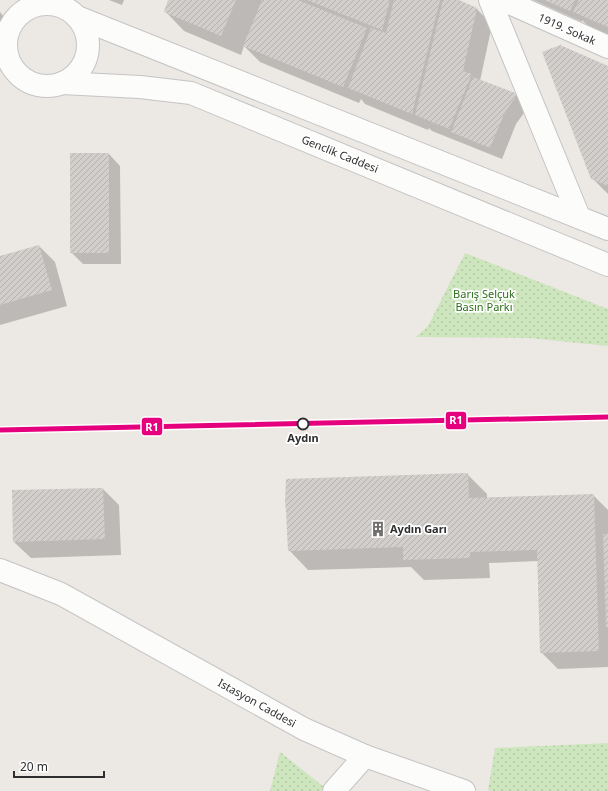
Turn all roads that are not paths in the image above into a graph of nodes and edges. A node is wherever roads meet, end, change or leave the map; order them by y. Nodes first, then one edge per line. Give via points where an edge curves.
1 (490, 0) edge
2 (503, 0) edge
3 (45, 2) edge
4 (77, 16) junction
5 (608, 47) edge
6 (7, 75) edge
7 (62, 83) junction
8 (579, 217) junction
9 (608, 229) edge
10 (608, 265) edge
11 (0, 570) edge
12 (0, 587) edge
13 (61, 594) junction
14 (365, 756) junction
15 (334, 791) edge
16 (464, 791) edge

1 - 8 street
2 - 5 street, 1919. Sokak
3 - 4 street via 63,7
3 - 6 street via 24,11 15,20 6,44
4 - 7 street via 88,38 87,55 77,73
4 - 8 street
6 - 7 street via 36,84
7 - 10 street, Genclik Caddesi via 140,87 191,93
8 - 9 street
11 - 13 street
12 - 13 street
13 - 14 street, Istasyon Caddesi via 304,729
14 - 15 street
14 - 16 street, Istasyon Caddesi

